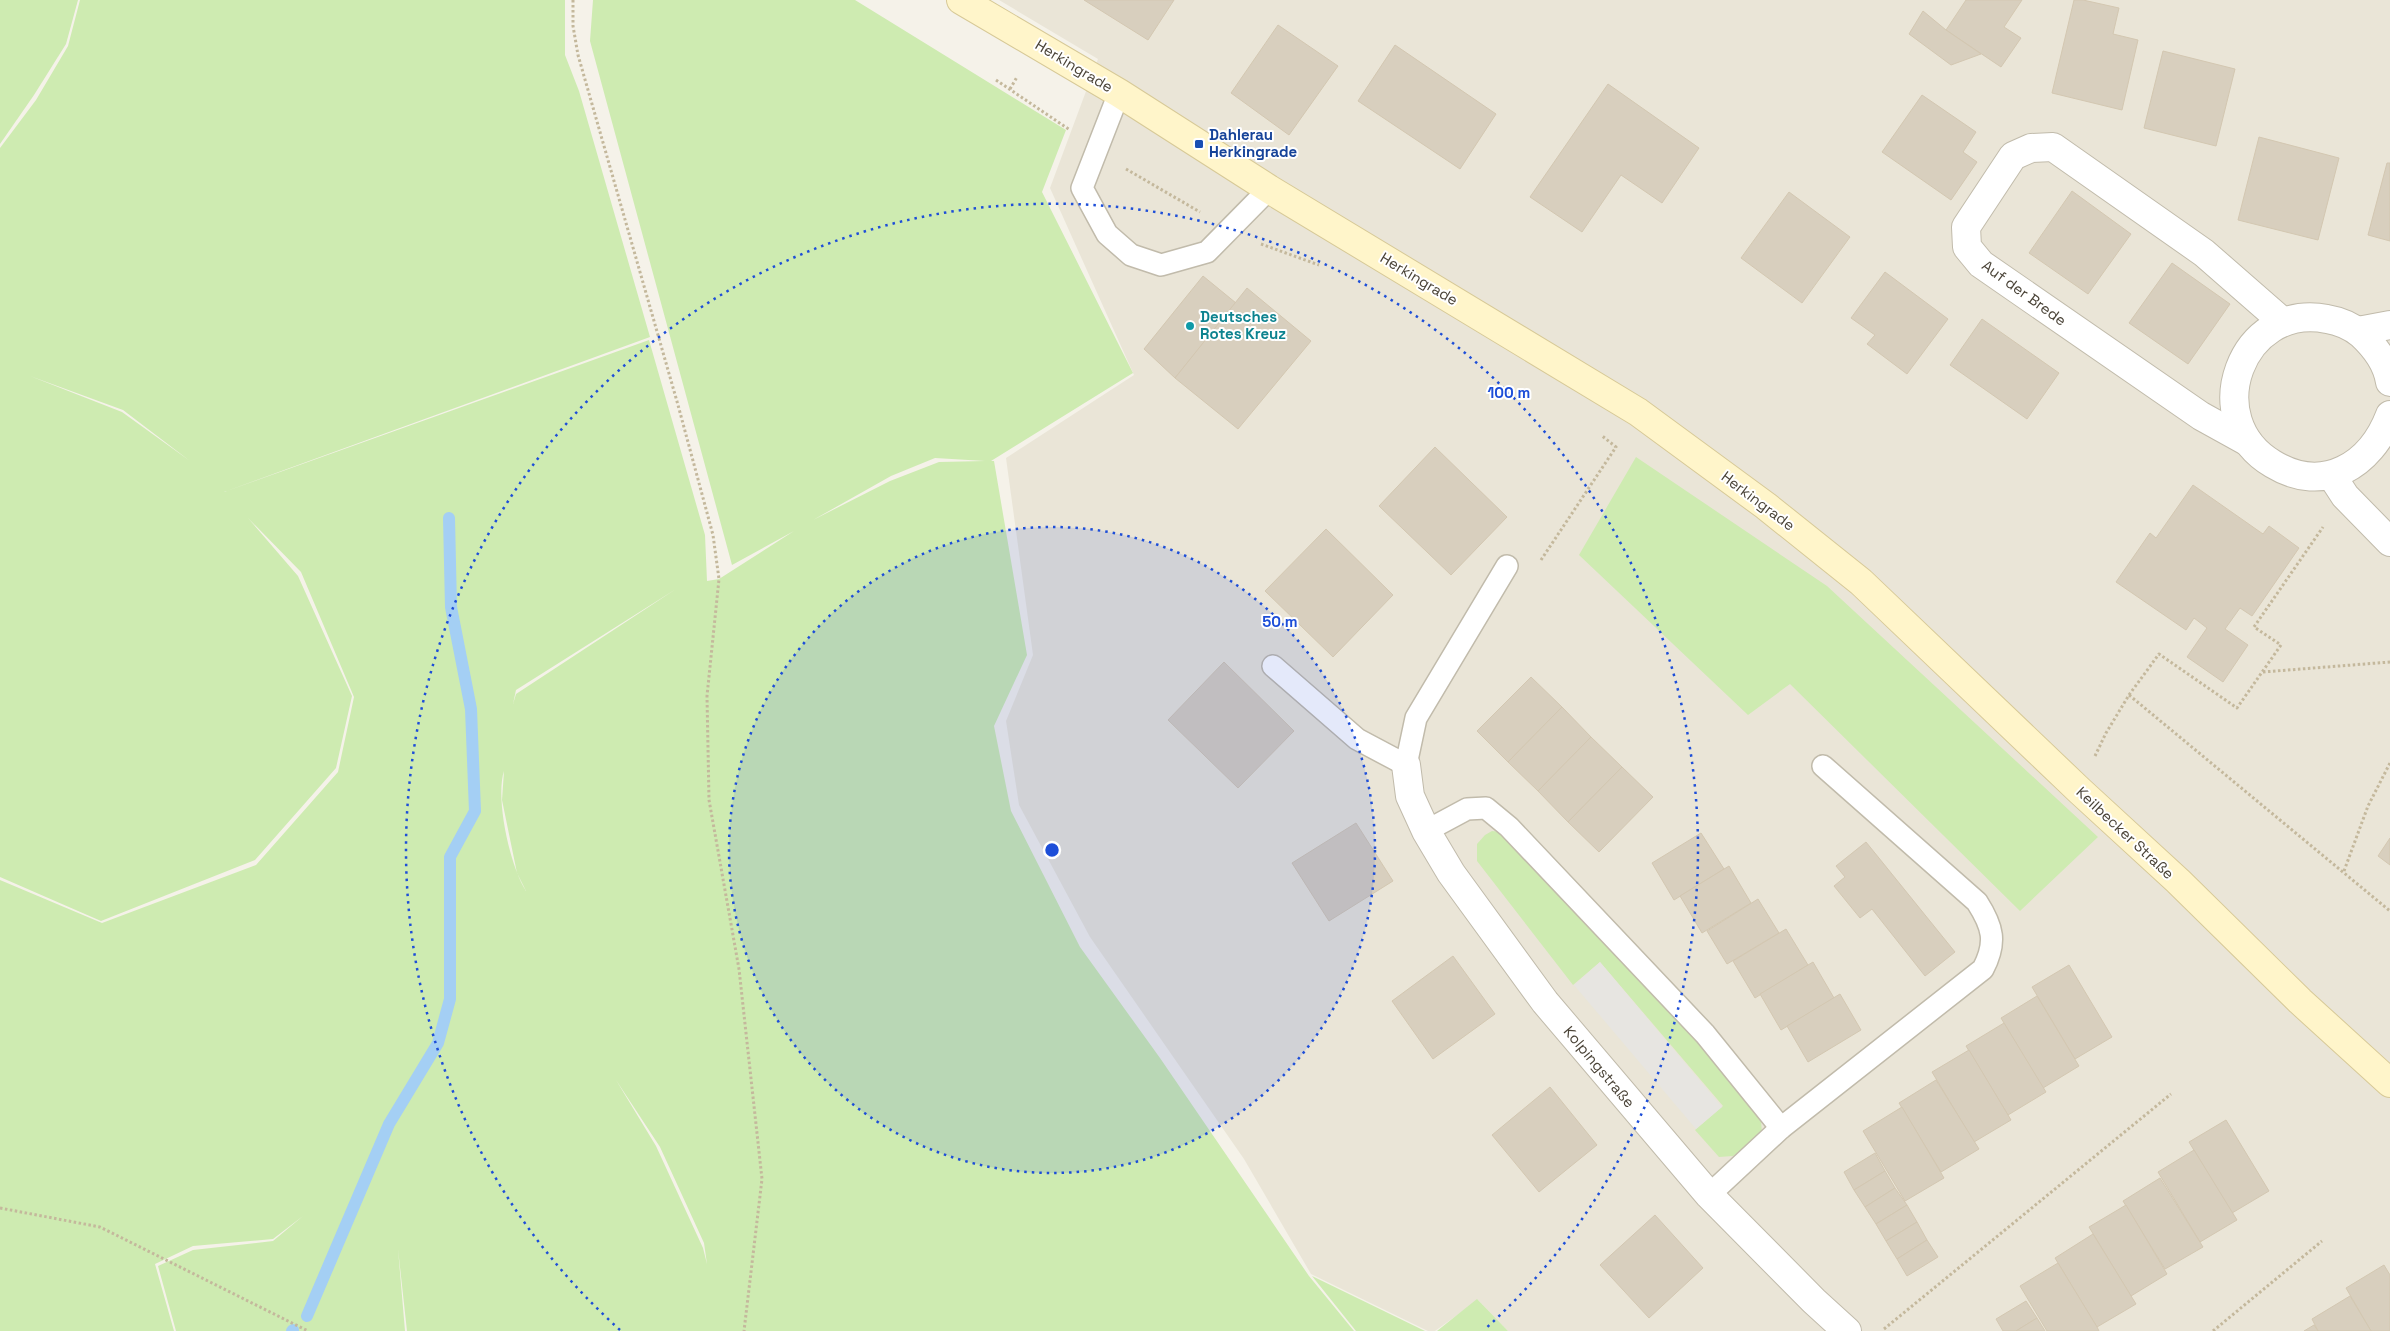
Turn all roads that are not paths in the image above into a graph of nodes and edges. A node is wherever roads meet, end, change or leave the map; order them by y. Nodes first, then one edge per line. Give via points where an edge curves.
1 (972, 3) edge
2 (1119, 93) junction
3 (1270, 189) junction
4 (2283, 322) junction
5 (2390, 325) edge
6 (2358, 331) junction
7 (2390, 382) edge
8 (2390, 415) edge
9 (2248, 442) junction
10 (2339, 486) junction
11 (2390, 542) edge
12 (1507, 566) dead end
13 (1861, 582) joint
14 (1273, 666) dead end
15 (1406, 765) junction
16 (1823, 766) dead end
17 (1426, 831) junction
18 (2390, 1084) edge
19 (1781, 1128) junction
20 (1709, 1195) junction
21 (1847, 1331) edge

1 - 2 main road, Herkingrade
2 - 3 main road, Herkingrade
2 - 3 lane via 1082,188 1107,234 1131,255 1161,265 1207,252
3 - 13 main road, Herkingrade via 1638,412 1766,506
4 - 6 street, Auf der Brede via 2321,318
4 - 9 street, Auf der Brede via 2252,346 2235,380 2237,418
4 - 9 street, Auf der Brede via 2204,252 2053,147 2031,148 2012,156 1966,228 1967,247 1982,264 2201,416
5 - 6 street
6 - 7 street, Auf der Brede via 2382,359
8 - 10 street via 2375,446
9 - 10 street, Auf der Brede via 2267,460 2290,472
10 - 11 street
12 - 15 lane via 1416,718
13 - 18 main road, Keilbecker Straße
14 - 15 lane via 1357,739
15 - 17 street, Kolpingstraße via 1410,796
16 - 19 lane via 1977,902 1986,916 1993,940 1983,968
17 - 19 lane via 1467,809 1486,808 1509,827 1705,1034
17 - 20 street, Kolpingstraße via 1451,873 1545,1002
19 - 20 lane
20 - 21 street, Kolpingstraße

